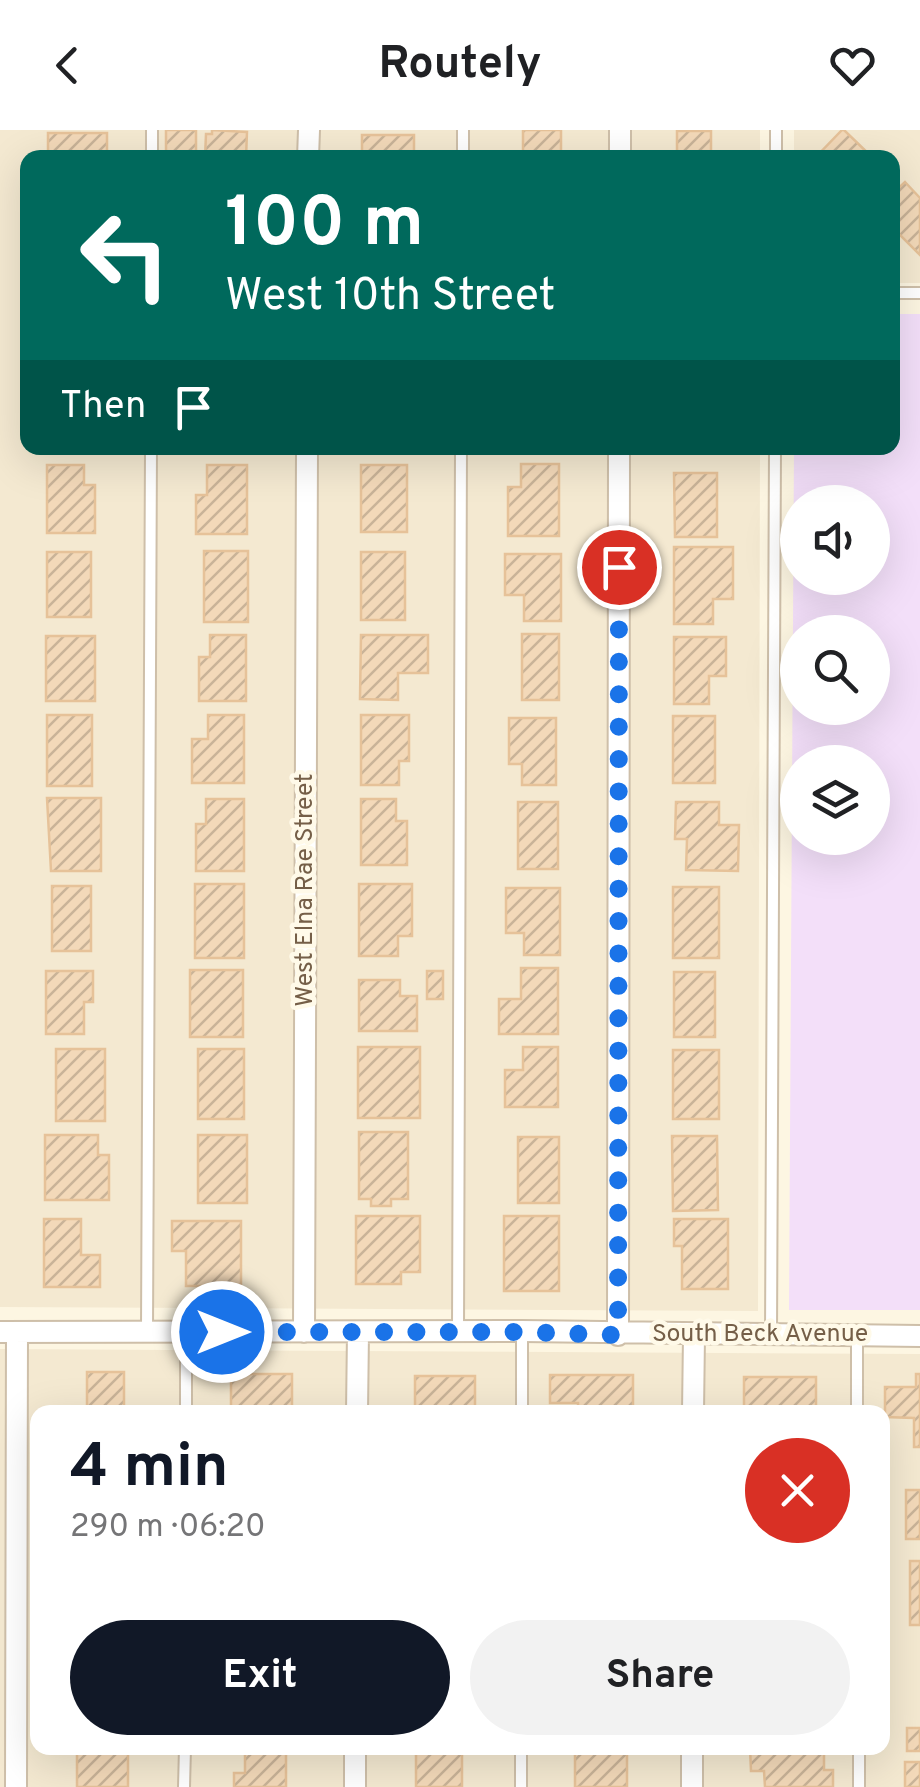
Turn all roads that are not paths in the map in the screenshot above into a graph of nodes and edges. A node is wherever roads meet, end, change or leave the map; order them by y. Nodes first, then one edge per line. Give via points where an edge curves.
1 (151, 455) edge
2 (308, 455) edge
3 (462, 455) edge
4 (620, 455) edge
5 (775, 455) edge
6 (9, 1332) edge
7 (147, 1332) junction
8 (186, 1332) junction
9 (304, 1332) junction
10 (358, 1332) junction
11 (458, 1332) junction
12 (522, 1332) junction
13 (618, 1335) junction
14 (694, 1336) junction
15 (771, 1336) junction
16 (857, 1336) junction
17 (920, 1336) edge
18 (186, 1405) edge
19 (357, 1405) edge
20 (522, 1405) edge
21 (693, 1405) edge
22 (858, 1405) edge
23 (185, 1755) edge
24 (355, 1755) edge
25 (521, 1755) edge
26 (692, 1755) edge
27 (859, 1755) edge
28 (16, 1787) edge
29 (184, 1787) edge
30 (355, 1787) edge
31 (521, 1787) edge
32 (692, 1787) edge
33 (859, 1787) edge

1 - 7 lane
2 - 9 street, West Elna Rae Street
3 - 11 lane
4 - 13 street
5 - 15 lane
6 - 7 street, South Beck Avenue
6 - 28 street
7 - 8 street, South Beck Avenue
8 - 9 street, South Beck Avenue
8 - 18 lane
9 - 10 street, South Beck Avenue
10 - 11 street, South Beck Avenue
10 - 19 street
11 - 12 street, South Beck Avenue
12 - 13 street, South Beck Avenue
12 - 20 lane
13 - 14 street, South Beck Avenue
14 - 15 street, South Beck Avenue
14 - 21 street
15 - 16 street, South Beck Avenue
16 - 17 street, South Beck Avenue
16 - 22 lane
23 - 29 lane
24 - 30 street
25 - 31 lane
26 - 32 street
27 - 33 lane

